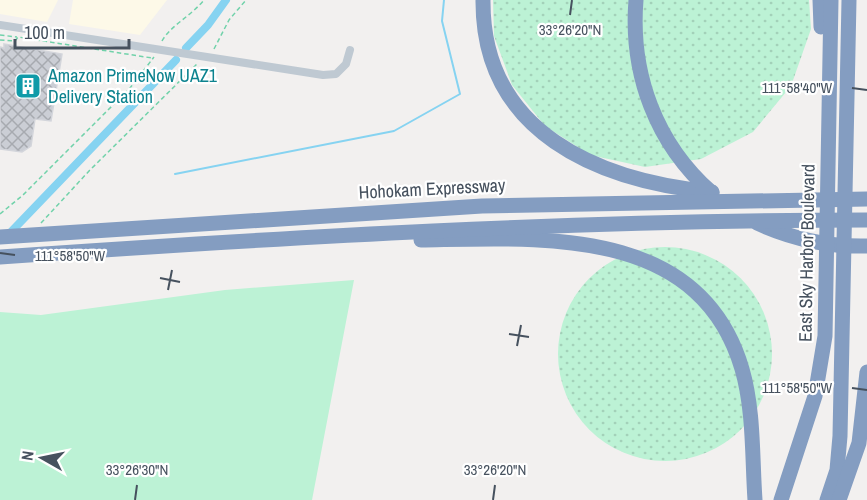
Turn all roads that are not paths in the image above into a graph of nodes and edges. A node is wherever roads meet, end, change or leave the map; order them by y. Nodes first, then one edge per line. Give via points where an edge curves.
1 (483, 0) edge
2 (636, 0) edge
3 (820, 0) edge
4 (831, 0) edge
5 (849, 0) edge
6 (0, 25) edge
7 (350, 50) dead end
8 (790, 199) junction
9 (867, 199) edge
10 (867, 220) edge
11 (828, 225) junction
12 (0, 230) edge
13 (55, 233) junction
14 (0, 237) edge
15 (268, 239) junction
16 (867, 246) edge
17 (0, 259) edge
18 (867, 372) edge
19 (755, 500) edge
20 (781, 500) edge
21 (827, 500) edge
22 (839, 500) edge

1 - 8 highway via 487,45 498,77 525,116 559,146 645,182
2 - 16 highway via 636,50 645,92 668,142 696,177 729,206 775,231 816,243
3 - 11 highway via 822,160
4 - 11 highway, East Sky Harbor Boulevard
5 - 21 highway, East Sky Harbor Boulevard via 840,436 837,470
6 - 7 street via 297,72 336,74 346,64
8 - 9 highway, Hohokam Expressway
8 - 13 highway, Hohokam Expressway via 462,207
10 - 15 highway via 544,225
11 - 20 highway, East Sky Harbor Boulevard via 822,359 815,396
12 - 13 highway
13 - 14 highway, Hohokam Expressway
15 - 17 highway
15 - 19 highway via 335,243 442,239 558,242 618,250 657,264 707,304 735,348 747,395
18 - 22 highway via 859,443

